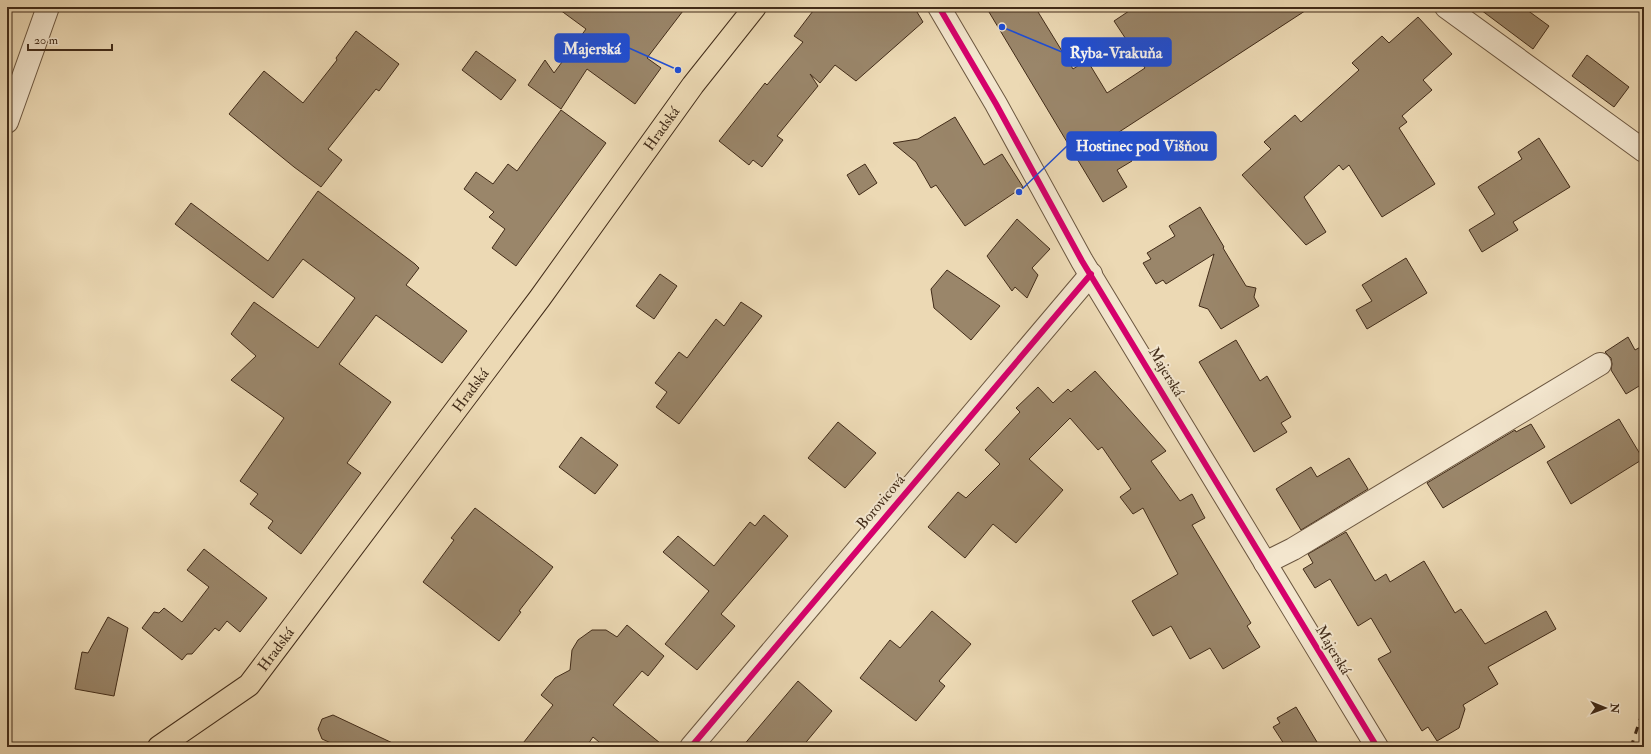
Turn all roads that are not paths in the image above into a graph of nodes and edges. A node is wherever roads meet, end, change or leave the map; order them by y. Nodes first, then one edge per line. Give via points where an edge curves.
1 (48, 7) edge
2 (755, 7) edge
3 (939, 7) edge
4 (1446, 7) edge
5 (7, 122) edge
6 (1644, 151) edge
7 (1090, 274) junction
8 (1600, 364) dead end
9 (1265, 563) junction
10 (159, 747) edge
11 (691, 747) edge
12 (1377, 747) edge

1 - 5 street
2 - 10 main road, Hradská via 693,86 540,298 248,685
3 - 7 street, Majerská
4 - 6 street
7 - 9 street, Majerská
7 - 11 street, Borovicová
8 - 9 street via 1293,549
9 - 12 street, Majerská

